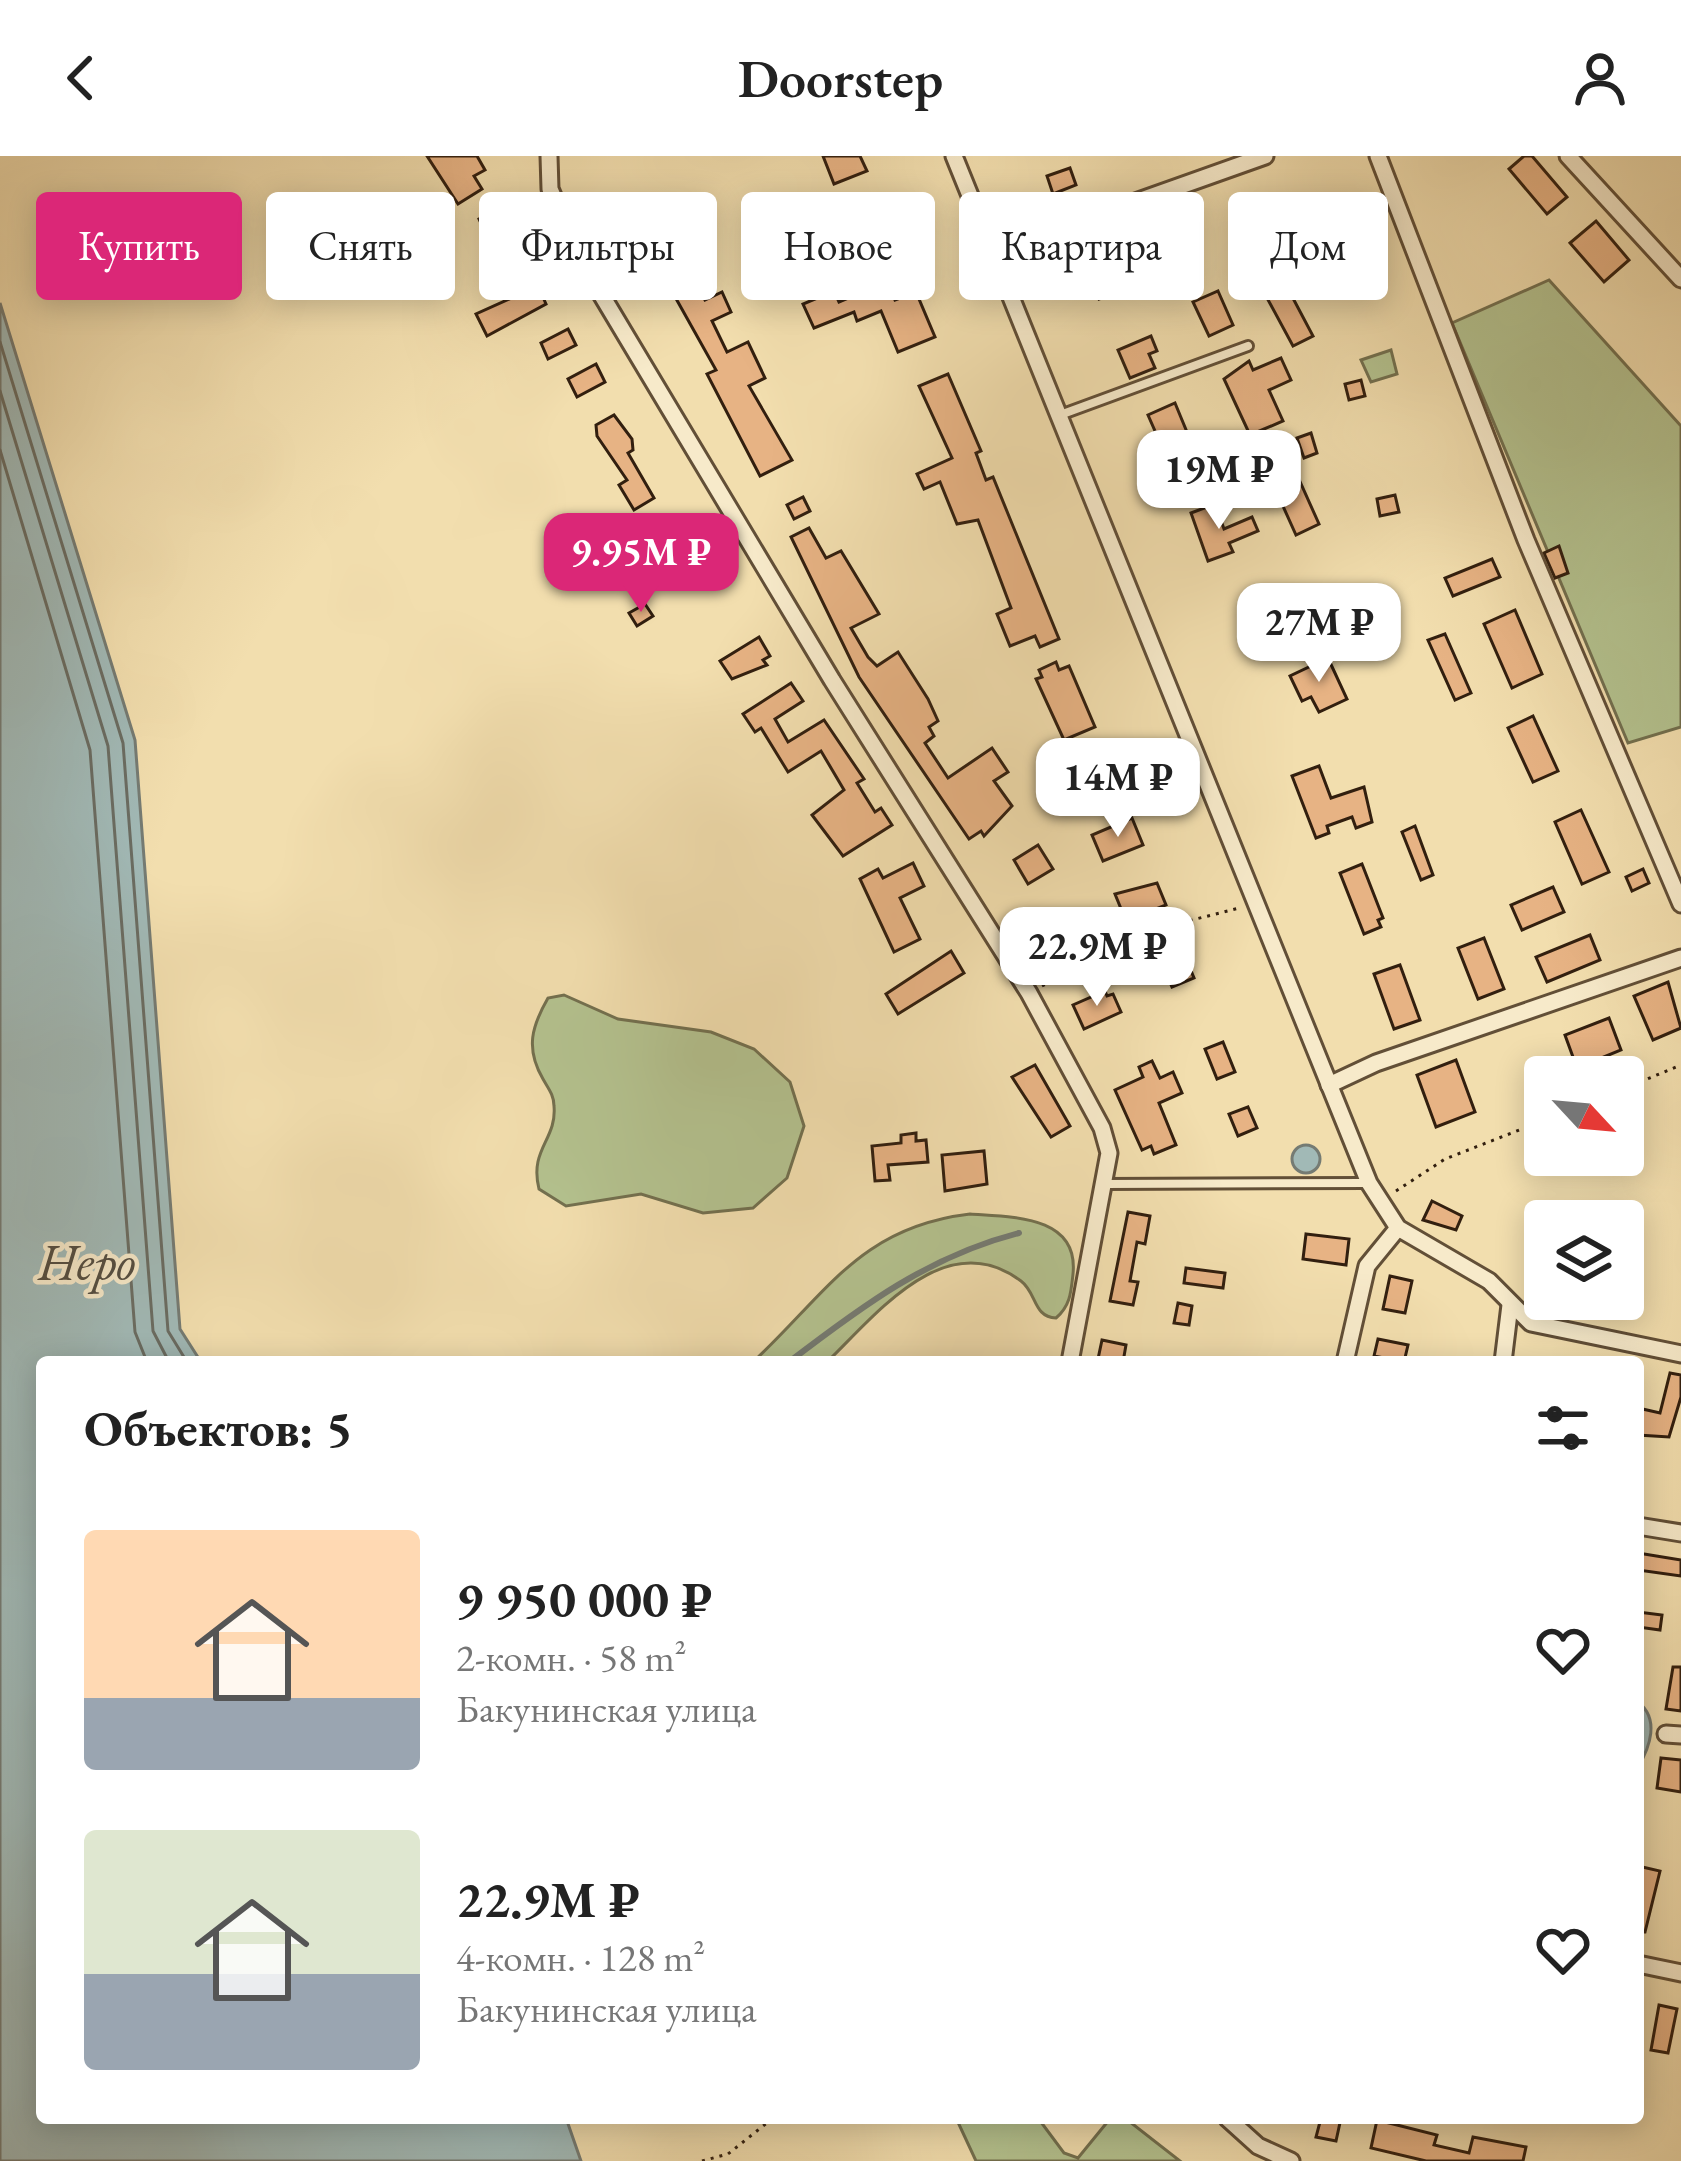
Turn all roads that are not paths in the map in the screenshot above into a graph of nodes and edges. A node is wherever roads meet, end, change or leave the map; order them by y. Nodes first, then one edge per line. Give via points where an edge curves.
1 (550, 156) edge
2 (954, 156) edge
3 (1265, 156) edge
4 (1378, 156) edge
5 (1568, 156) edge
6 (968, 192) edge
7 (1164, 192) edge
8 (1681, 279) edge
9 (1012, 300) edge
10 (1248, 346) dead end
11 (1060, 416) junction
12 (1681, 904) edge
13 (1681, 958) edge
14 (1329, 1084) junction
15 (1369, 1183) junction
16 (1103, 1184) junction
17 (1398, 1228) junction
18 (1510, 1305) junction
19 (1681, 1354) edge
20 (1071, 1356) edge
21 (1346, 1356) edge
22 (1504, 1356) edge
23 (1644, 1527) edge
24 (1681, 1533) edge
25 (1644, 1965) edge
26 (1681, 1973) edge
27 (1234, 2124) edge
28 (1291, 2161) edge

1 - 16 street via 550,189 580,259 1028,993 1102,1128 1109,1153
2 - 6 street
3 - 7 street
4 - 12 street via 1526,540
5 - 8 street
9 - 11 street
10 - 11 lane
11 - 14 street
13 - 14 street
14 - 15 street
15 - 16 lane
15 - 17 street
16 - 20 street
17 - 18 street via 1489,1281
17 - 21 street via 1366,1266
18 - 19 street via 1543,1328
18 - 22 street
23 - 24 street
25 - 26 street
27 - 28 street

